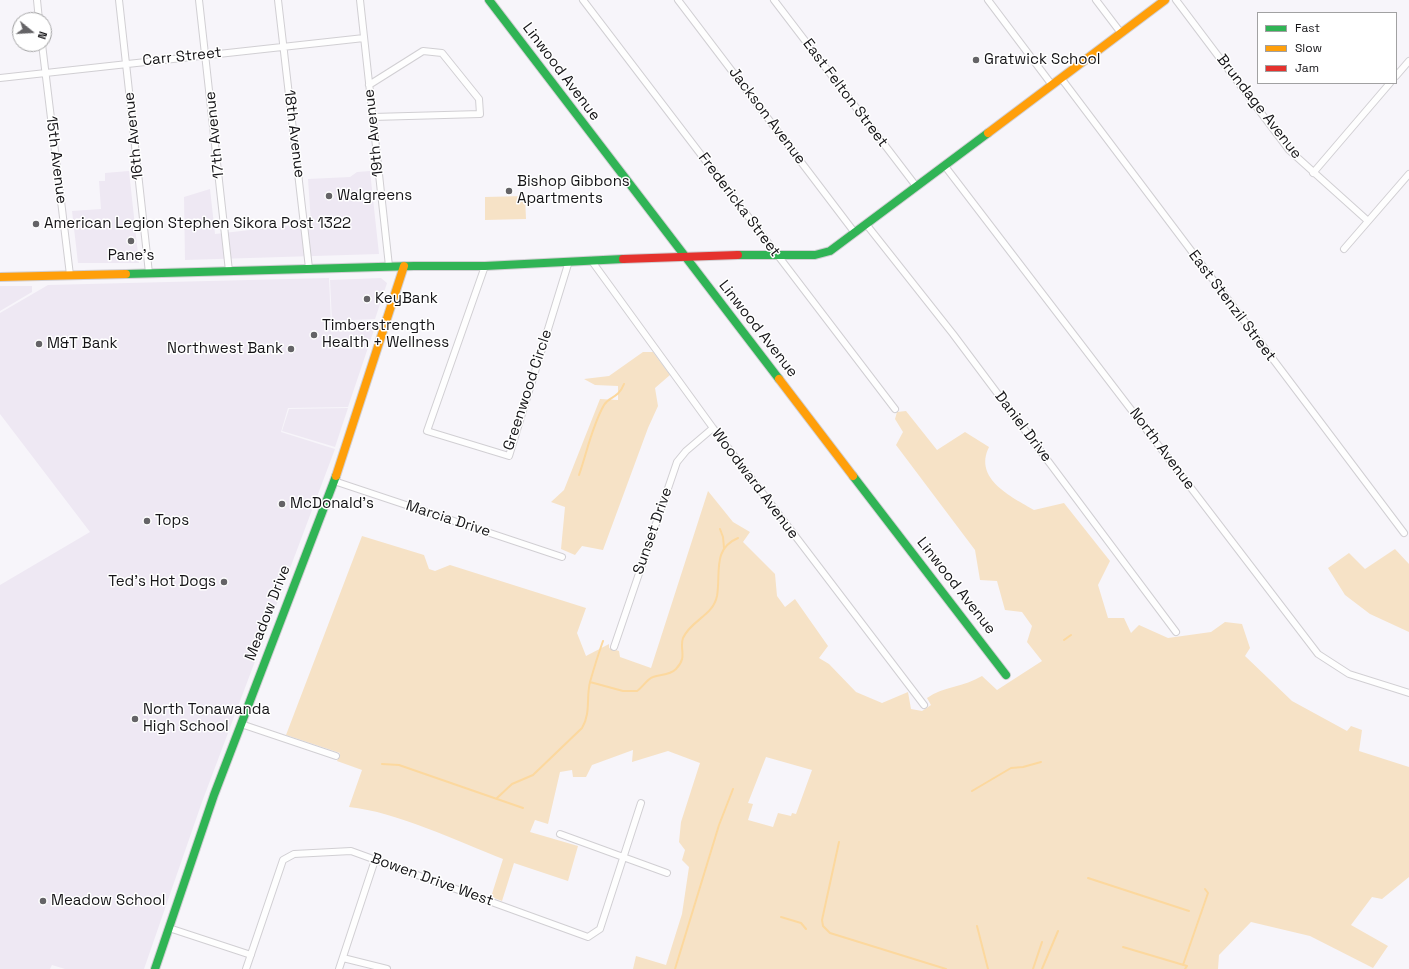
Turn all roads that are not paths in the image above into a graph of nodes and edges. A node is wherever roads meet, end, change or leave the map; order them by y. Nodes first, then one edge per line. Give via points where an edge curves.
1 (37, 0) edge
2 (119, 0) edge
3 (199, 0) edge
4 (278, 0) edge
5 (360, 0) edge
6 (489, 0) edge
7 (583, 0) edge
8 (678, 0) edge
9 (774, 0) edge
10 (988, 0) edge
11 (1096, 0) edge
12 (1165, 0) edge
13 (1176, 0) edge
14 (38, 12) edge
15 (1122, 32) junction
16 (364, 38) junction
17 (283, 47) junction
18 (43, 52) edge
19 (206, 55) junction
20 (1409, 61) edge
21 (127, 64) junction
22 (45, 73) junction
23 (1397, 75) edge
24 (0, 78) edge
25 (1061, 78) junction
26 (1389, 84) edge
27 (369, 85) junction
28 (1052, 85) junction
29 (373, 117) junction
30 (944, 165) junction
31 (1313, 173) junction
32 (1409, 174) edge
33 (916, 186) junction
34 (1368, 221) junction
35 (866, 224) junction
36 (855, 232) junction
37 (1344, 249) dead end
38 (776, 254) junction
39 (685, 258) junction
40 (591, 260) junction
41 (569, 261) junction
42 (389, 266) junction
43 (404, 266) junction
44 (485, 266) junction
45 (309, 268) junction
46 (229, 271) junction
47 (149, 273) junction
48 (70, 275) junction
49 (0, 277) edge
50 (895, 409) dead end
51 (713, 428) junction
52 (334, 481) junction
53 (1404, 533) dead end
54 (562, 557) dead end
55 (1176, 632) dead end
56 (614, 647) dead end
57 (1006, 675) dead end
58 (1409, 693) edge
59 (924, 705) dead end
60 (241, 724) junction
61 (336, 756) dead end
62 (641, 803) dead end
63 (560, 834) dead end
64 (623, 858) junction
65 (375, 860) junction
66 (668, 873) dead end
67 (169, 928) junction
68 (251, 955) junction
69 (343, 958) junction
70 (155, 969) edge
71 (246, 969) edge
72 (339, 969) edge
73 (387, 969) edge

1 - 14 street
2 - 21 street, 16th Avenue
3 - 19 street, 17th Avenue
4 - 17 street, 18th Avenue
5 - 16 street, 19th Avenue
6 - 39 street, Linwood Avenue
7 - 38 street, Fredericka Street
8 - 36 street, Jackson Avenue
9 - 33 street, East Felton Street
10 - 28 street
11 - 15 street
12 - 15 street
13 - 31 street, Brundage Avenue via 1289,150
15 - 25 street
16 - 17 street, Carr Street
16 - 27 street, 19th Avenue
17 - 19 street, Carr Street
17 - 45 street, 18th Avenue
18 - 22 street, 15th Avenue
19 - 21 street, Carr Street
19 - 46 street, 17th Avenue
20 - 23 street
21 - 22 street, Carr Street
21 - 47 street, 16th Avenue
22 - 24 street, Carr Street
22 - 48 street, 15th Avenue
25 - 28 street
25 - 53 street, East Stenzil Street
26 - 31 street
27 - 29 street, 19th Avenue
27 - 29 street via 423,51 442,53 479,99 480,114
28 - 30 street
29 - 42 street, 19th Avenue
30 - 33 street
30 - 58 street, North Avenue via 1318,654 1350,674
31 - 34 street, Brundage Avenue
32 - 34 street
33 - 35 street
34 - 37 street
35 - 36 street
35 - 55 street, Daniel Drive via 953,334
36 - 38 street via 830,250 815,255
38 - 39 street
38 - 50 street, Fredericka Street
39 - 40 street
39 - 57 street, Linwood Avenue
40 - 41 street
40 - 51 street, Woodward Avenue
41 - 44 street
41 - 44 street, Greenwood Circle via 509,456 428,431
42 - 43 street
42 - 45 street
43 - 44 street
43 - 52 street, Meadow Drive
45 - 46 street
46 - 47 street
47 - 48 street
48 - 49 street
51 - 56 street, Sunset Drive via 677,462
51 - 59 street, Woodward Avenue
52 - 54 street, Marcia Drive
52 - 60 street, Meadow Drive
60 - 61 street
60 - 67 street, Meadow Drive via 203,825
62 - 64 street
63 - 64 street
64 - 65 street, Bowen Drive West via 600,929 588,937
64 - 66 street
65 - 68 street, Bowen Drive West via 351,851 294,854 284,860
65 - 69 street
67 - 68 street
67 - 70 street, Meadow Drive
68 - 71 street, Bowen Drive West
69 - 72 street
69 - 73 street

